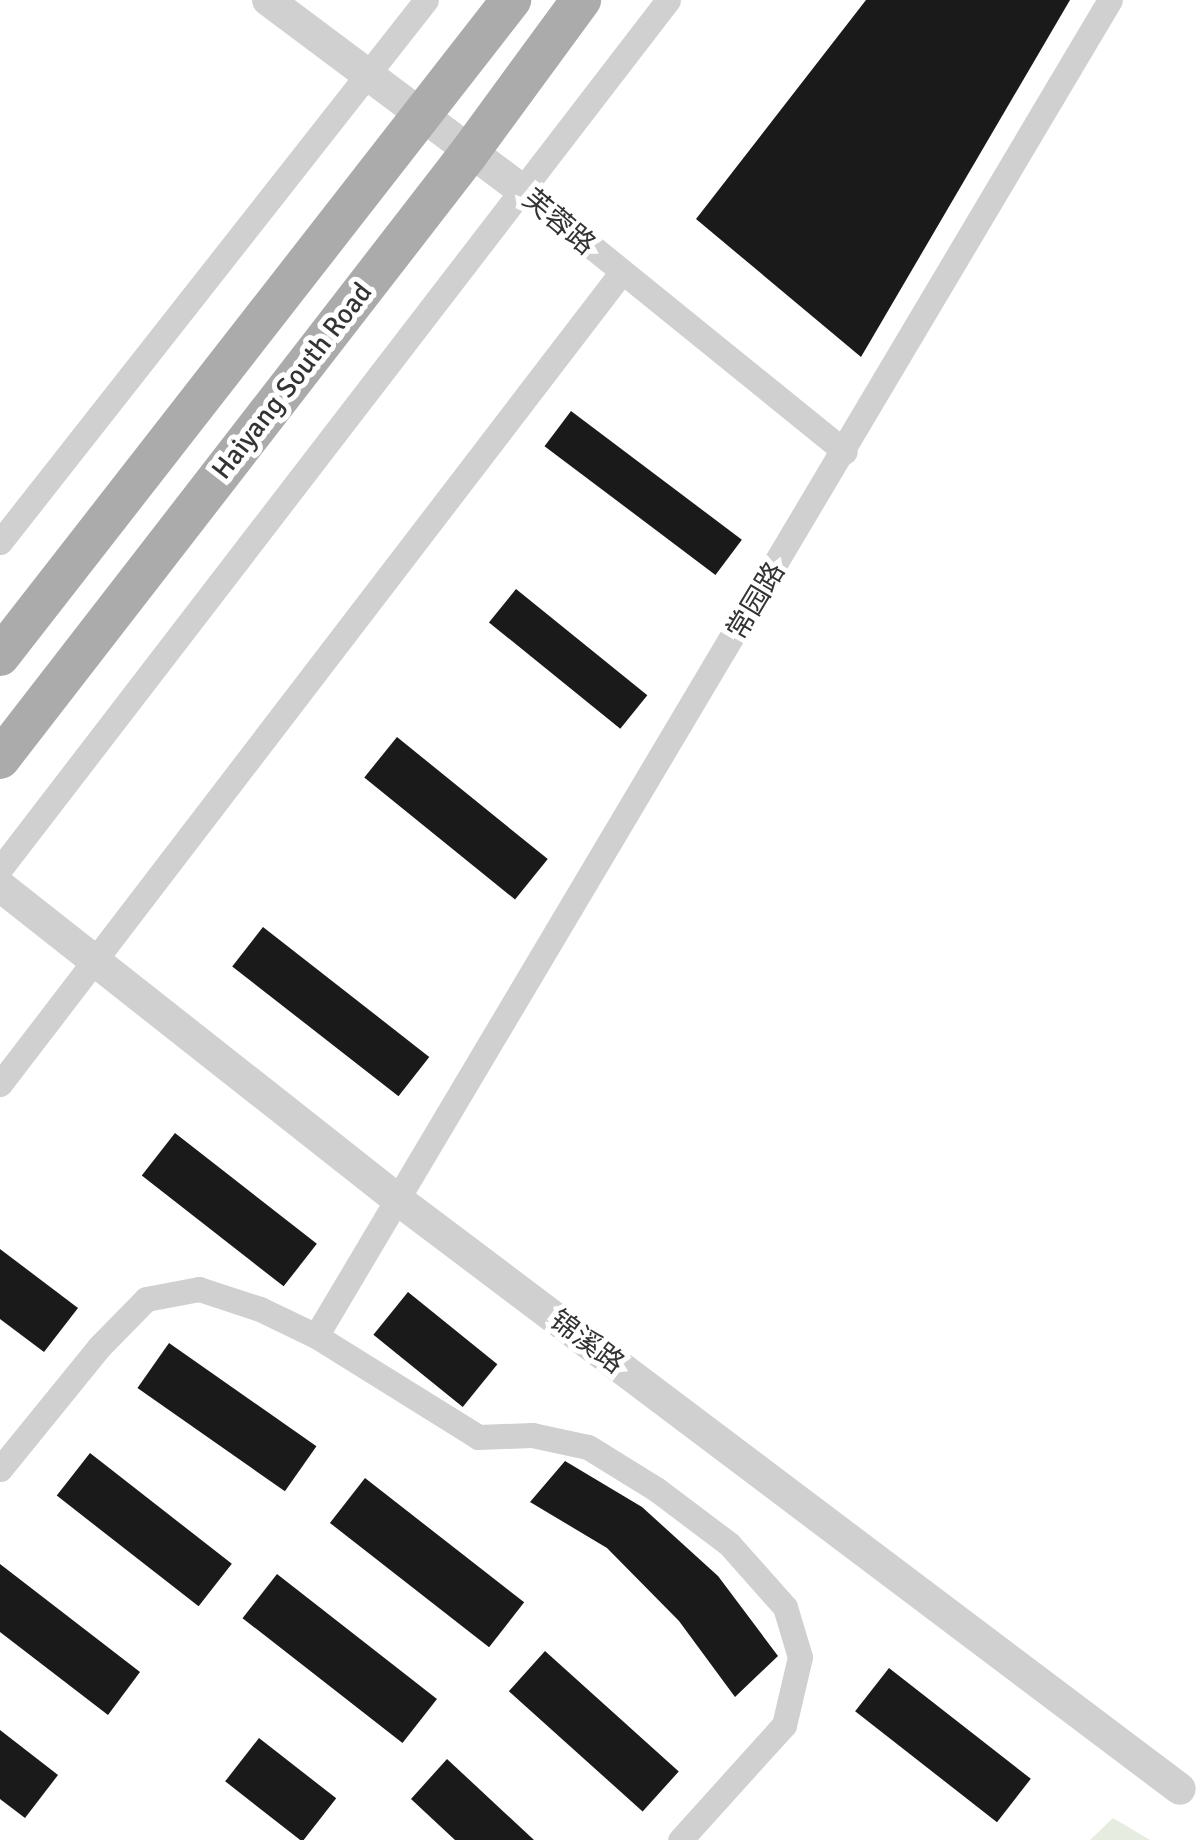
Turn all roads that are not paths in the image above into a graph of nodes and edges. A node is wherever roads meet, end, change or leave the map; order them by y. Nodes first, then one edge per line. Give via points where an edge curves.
1 (268, 0) edge
2 (426, 0) edge
3 (512, 0) edge
4 (580, 0) edge
5 (668, 0) edge
6 (1110, 0) edge
7 (370, 76) junction
8 (422, 115) junction
9 (469, 152) junction
10 (523, 191) junction
11 (621, 274) junction
12 (845, 452) junction
13 (0, 542) edge
14 (0, 656) edge
15 (0, 759) edge
16 (0, 869) edge
17 (0, 886) edge
18 (94, 960) junction
19 (0, 1084) edge
20 (398, 1199) junction
21 (316, 1336) junction
22 (0, 1468) edge
23 (1180, 1789) dead end
24 (680, 1840) edge

1 - 7 street, 芙蓉路
2 - 7 street
3 - 8 main road
4 - 9 main road, Haiyang South Road
5 - 10 street
6 - 12 street, 常园路
7 - 8 street, 芙蓉路
7 - 13 street
8 - 9 street, 芙蓉路
8 - 14 main road
9 - 10 street, 芙蓉路
9 - 15 main road, Haiyang South Road
10 - 11 street, 芙蓉路
10 - 16 street
11 - 12 street, 芙蓉路
11 - 18 street
12 - 20 street, 常园路
17 - 18 street, 锦溪路
18 - 19 street
18 - 20 street, 锦溪路
20 - 21 street, 常园路
20 - 23 street, 锦溪路
21 - 22 street via 199,1290 146,1299
21 - 24 street via 478,1437 532,1435 588,1447 729,1544 785,1607 800,1658 784,1725

